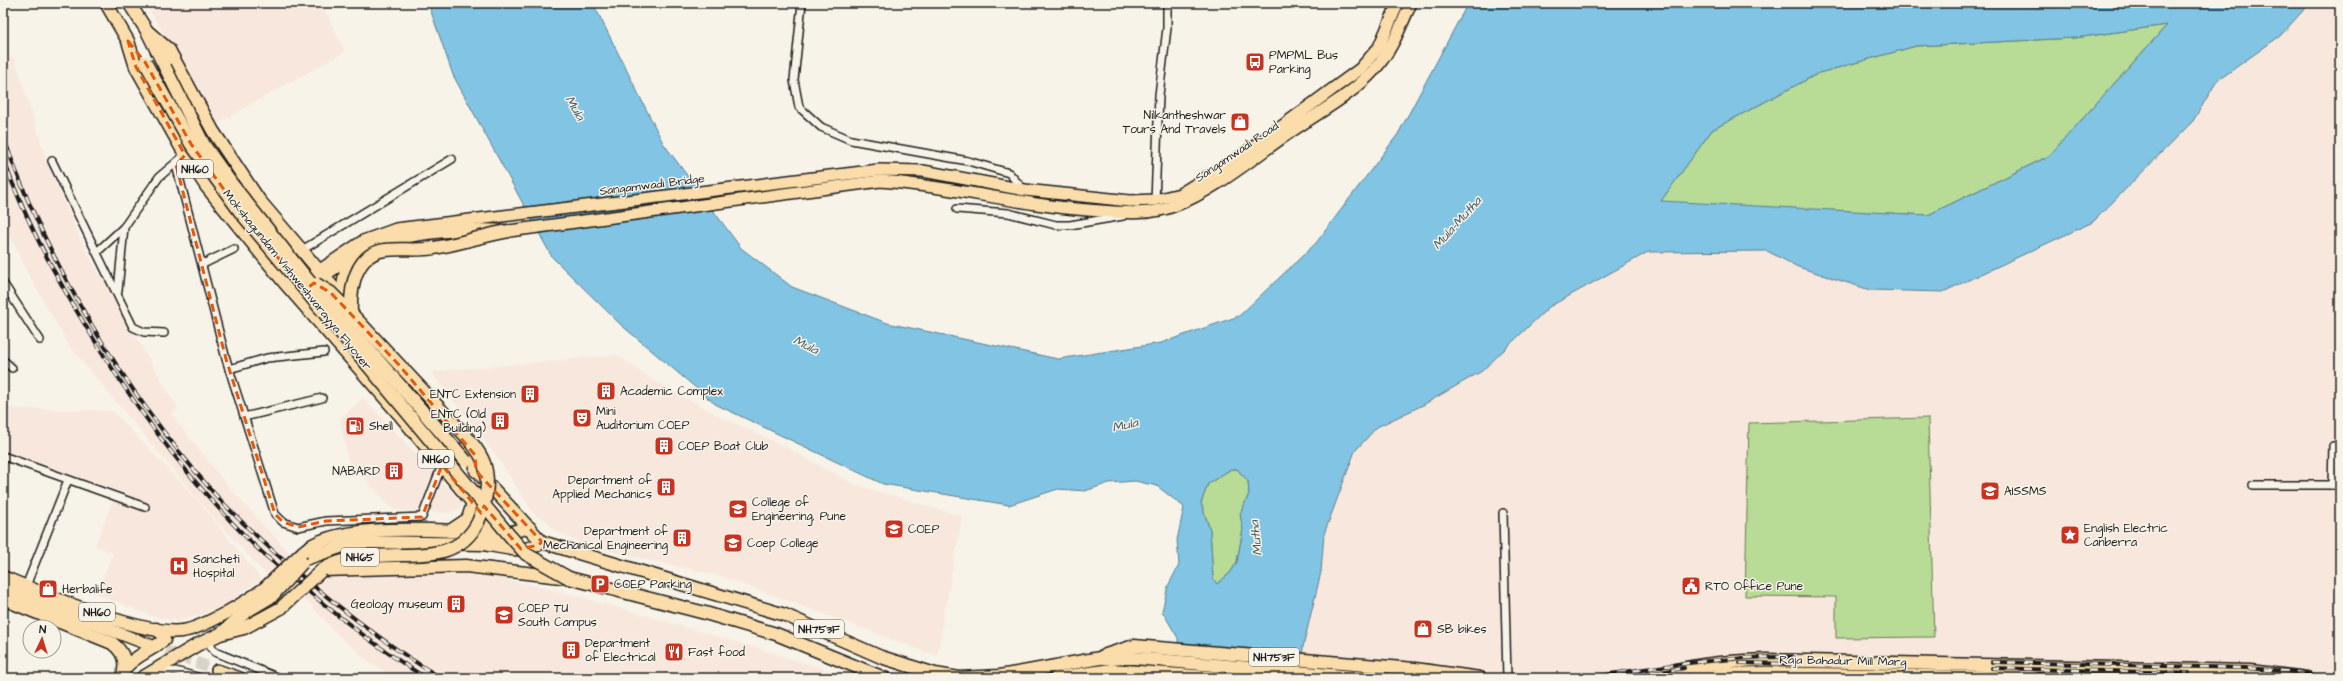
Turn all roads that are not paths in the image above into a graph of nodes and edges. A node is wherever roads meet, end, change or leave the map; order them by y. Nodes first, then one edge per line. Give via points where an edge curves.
1 (106, 3) edge
2 (129, 3) edge
3 (802, 3) edge
4 (1167, 3) edge
5 (1398, 3) edge
6 (1412, 3) edge
7 (147, 31) junction
8 (128, 41) junction
9 (186, 155) junction
10 (452, 160) dead end
11 (52, 161) dead end
12 (176, 165) junction
13 (1025, 190) junction
14 (1155, 200) junction
15 (1022, 203) joint
16 (957, 209) dead end
17 (1156, 211) junction
18 (1134, 213) junction
19 (124, 227) junction
20 (509, 231) junction
21 (366, 244) junction
22 (234, 249) dead end
23 (302, 250) junction
24 (97, 252) junction
25 (351, 259) junction
26 (203, 264) junction
27 (322, 273) junction
28 (3, 283) edge
29 (301, 288) junction
30 (118, 292) junction
31 (343, 298) junction
32 (351, 313) junction
33 (164, 333) dead end
34 (40, 340) dead end
35 (324, 352) dead end
36 (3, 360) edge
37 (12, 368) dead end
38 (229, 368) junction
39 (322, 398) dead end
40 (244, 417) junction
41 (2340, 446) edge
42 (3, 456) edge
43 (442, 465) junction
44 (476, 471) junction
45 (68, 480) junction
46 (2253, 485) dead end
47 (2336, 485) edge
48 (473, 503) junction
49 (144, 507) dead end
50 (1503, 514) dead end
51 (529, 527) junction
52 (450, 532) junction
53 (498, 536) junction
54 (542, 542) junction
55 (484, 544) junction
56 (510, 548) junction
57 (400, 555) joint
58 (304, 556) junction
59 (322, 570) junction
60 (3, 577) edge
61 (569, 578) junction
62 (26, 586) junction
63 (3, 589) edge
64 (269, 592) junction
65 (3, 599) edge
66 (156, 629) junction
67 (215, 636) junction
68 (150, 645) tunnel mouth
69 (1134, 652) junction
70 (2010, 665) junction
71 (217, 670) tunnel mouth
72 (124, 673) edge
73 (144, 676) edge
74 (1073, 676) edge
75 (881, 677) edge
76 (2010, 677) edge
77 (201, 678) edge
78 (240, 678) edge
79 (279, 678) edge
80 (1056, 678) edge
81 (1222, 678) edge
82 (1365, 678) edge
83 (1480, 678) edge
84 (1507, 678) edge
85 (1644, 678) edge
86 (1694, 678) edge
87 (2034, 678) edge
88 (2307, 678) edge

1 - 8 highway, NH60
2 - 7 highway
3 - 13 street via 794,80 799,106 821,127 851,140 968,161 1009,173
4 - 14 street
5 - 14 main road, Sangamwadi Road via 1379,47 1360,69 1230,164 1180,194
6 - 17 main road, Sangamwadi Road via 1385,55 1361,83 1213,185 1174,206
7 - 23 highway via 169,50 213,131 235,165 259,200
7 - 29 highway, Mokshagundam Vishweshvarayya Flyover, bridge via 204,145
8 - 9 highway, NH60 via 136,67
8 - 61 highway, Mokshagundam Vishweshvarayya Flyover, bridge via 145,62 191,144 241,214 468,488 526,554
9 - 12 street
9 - 29 highway, NH60 via 232,220
10 - 23 street
11 - 24 street
12 - 19 street via 159,177
12 - 26 street
13 - 14 main road, Sangamwadi Road via 1130,202
13 - 21 main road, Sangamwadi Bridge via 923,171 879,170 396,229
14 - 17 street
15 - 18 main road, Sangamwadi Road via 1074,210
15 - 20 main road, Sangamwadi Bridge via 918,184 880,182
16 - 18 street via 1008,213 1056,225 1070,225
17 - 18 main road, Sangamwadi Road
19 - 24 street
19 - 30 street
20 - 21 main road, Sangamwadi Bridge via 486,228
20 - 32 highway, bridge via 432,248 384,250 374,254 358,269 350,297
21 - 25 main road, Sangamwadi Bridge
21 - 27 main road, Sangamwadi Bridge
22 - 26 street
23 - 27 highway
24 - 30 street
25 - 27 main road, Sangamwadi Bridge
25 - 31 highway via 345,269
26 - 38 street
27 - 29 main road, Sangamwadi Bridge
27 - 31 highway
28 - 34 street
29 - 32 highway, Mokshagundam Vishweshvarayya Flyover, bridge via 331,293
29 - 43 highway, NH60 via 346,354
29 - 44 highway, Mokshagundam Vishweshvarayya Flyover, bridge
30 - 33 street via 133,327 138,331
31 - 44 highway via 475,455
32 - 57 highway, Mokshagundam Vishweshvarayya Flyover / NH60, bridge via 465,436 484,463 487,486 484,503 473,532 445,552
35 - 38 street via 267,358
36 - 37 street
38 - 40 street
39 - 40 street
40 - 43 street via 275,514 283,522 298,527 326,521 422,517
41 - 47 street via 2334,446
42 - 45 street
43 - 48 highway, NH60
44 - 51 highway, Mokshagundam Vishweshvarayya Flyover
45 - 49 street
45 - 62 street
46 - 47 street
48 - 52 highway via 468,519
48 - 53 highway, NH60
50 - 84 street
51 - 53 highway
51 - 54 highway, Mokshagundam Vishweshvarayya Flyover
52 - 53 highway, NH60 via 483,532
52 - 58 highway, NH60 via 365,531 317,542
53 - 55 highway
53 - 56 highway
54 - 56 highway via 529,548
54 - 69 highway, NH753F via 785,615 881,657 935,674 960,678 1000,676
55 - 56 highway
55 - 58 highway via 365,542
57 - 59 highway, Mokshagundam Vishweshvarayya Flyover / NH65 via 362,556 338,561
58 - 64 highway, NH60, bridge
59 - 61 highway, Mokshagundam Vishweshvarayya Flyover, bridge via 466,566
59 - 67 highway, Mokshagundam Vishweshvarayya Flyover, bridge via 281,608 244,628
60 - 62 highway, NH60
61 - 75 highway, Mokshagundam Vishweshvarayya Flyover / NH753F via 776,634
62 - 66 highway, NH60 via 130,624
63 - 68 main road
64 - 66 highway, NH60 via 182,631
64 - 67 highway
65 - 72 highway, NH60 via 112,643 122,650
66 - 72 highway via 163,634 164,640 131,661
67 - 73 highway
67 - 79 street via 211,647 215,652
69 - 82 highway, NH753F
69 - 83 highway, NH753F via 1415,669
70 - 76 highway
70 - 85 highway, Raja Bahadur Mill Marg via 1842,660 1725,661 1695,665
70 - 88 highway, Raja Bahadur Mill Marg via 2250,671
71 - 78 main road
73 - 77 street via 175,671
74 - 80 highway
74 - 81 highway via 1094,671 1132,670
76 - 86 highway, Raja Bahadur Mill Marg via 1766,673
76 - 87 highway, Raja Bahadur Mill Marg

